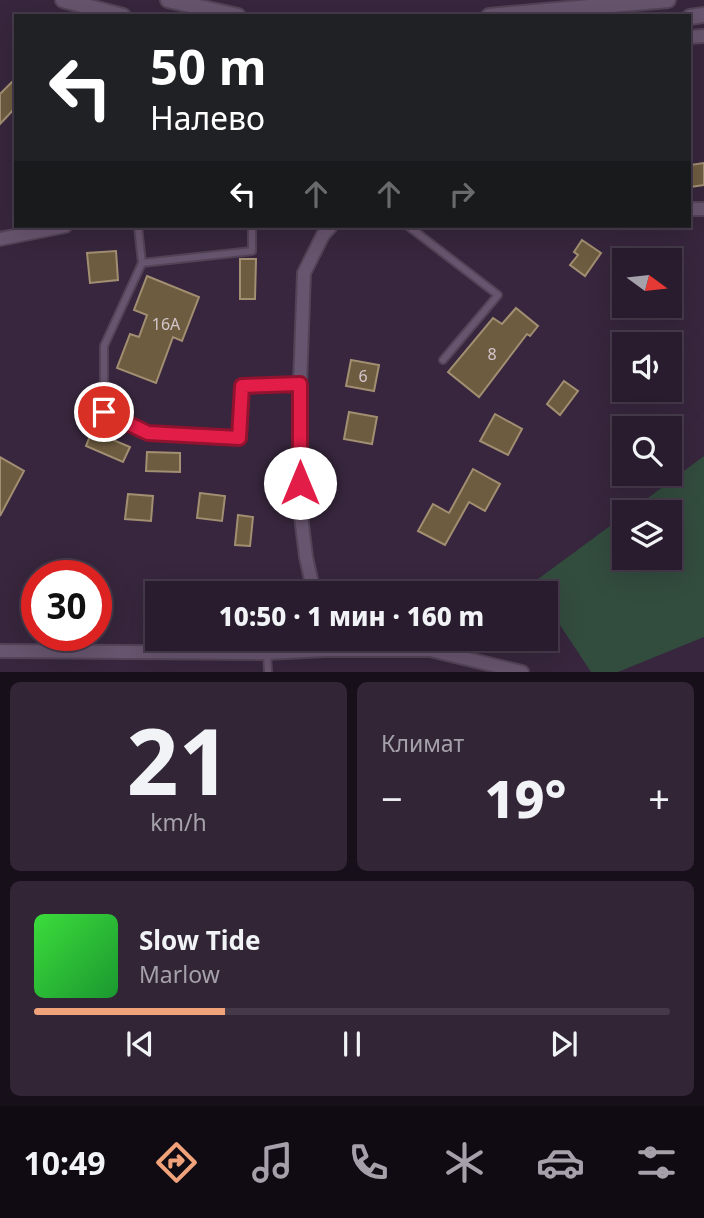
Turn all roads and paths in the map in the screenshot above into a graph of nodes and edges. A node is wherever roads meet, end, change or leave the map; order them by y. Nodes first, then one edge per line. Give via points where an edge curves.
1 (64, 0) edge
2 (168, 0) edge
3 (668, 0) edge
4 (575, 4) edge
5 (116, 14) edge
6 (229, 14) edge
7 (503, 14) edge
8 (55, 228) edge
9 (138, 228) edge
10 (252, 228) edge
11 (329, 228) edge
12 (411, 228) edge
13 (0, 239) edge
14 (142, 262) junction
15 (443, 360) dead end
16 (300, 384) junction
17 (311, 581) edge
18 (0, 651) edge
19 (282, 651) edge
20 (434, 651) edge
21 (267, 653) junction
22 (268, 672) edge
23 (522, 672) edge

1 - 5 street
2 - 6 street
3 - 4 street
4 - 7 street
8 - 13 street
9 - 14 lane
10 - 14 lane via 252,251
11 - 16 street via 304,273
12 - 15 lane via 498,295
14 - 16 lane via 104,346 104,412 148,433 239,438 242,386
16 - 17 street via 300,508
18 - 21 street
19 - 21 street
20 - 23 street
21 - 22 lane

